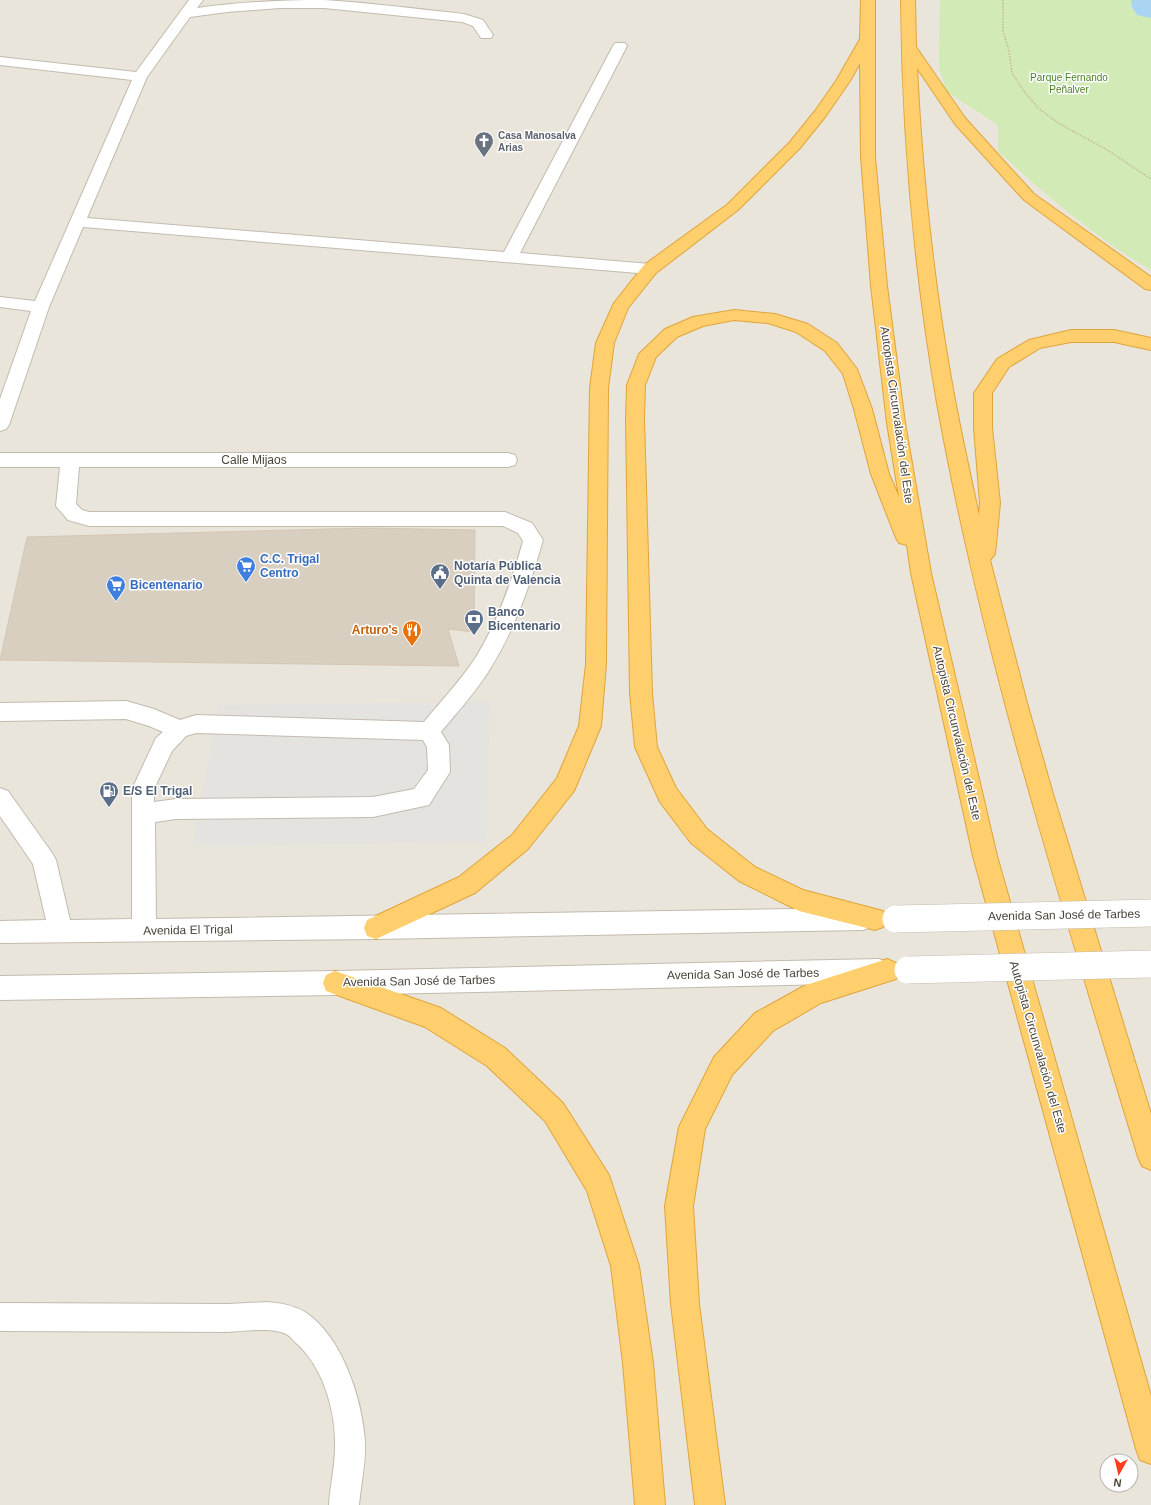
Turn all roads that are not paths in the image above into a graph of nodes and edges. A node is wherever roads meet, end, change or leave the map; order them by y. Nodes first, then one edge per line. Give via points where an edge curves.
1 (196, 0) edge
2 (868, 0) edge
3 (908, 0) edge
4 (186, 14) junction
5 (486, 35) dead end
6 (867, 38) junction
7 (620, 46) dead end
8 (908, 46) junction
9 (0, 61) edge
10 (140, 77) junction
11 (78, 222) junction
12 (509, 258) junction
13 (650, 269) junction
14 (1151, 285) edge
15 (0, 302) edge
16 (41, 307) junction
17 (1151, 344) edge
18 (0, 425) edge
19 (0, 460) edge
20 (70, 460) junction
21 (508, 460) dead end
22 (921, 573) junction
23 (982, 573) junction
24 (0, 712) edge
25 (179, 729) junction
26 (429, 731) junction
27 (0, 798) edge
28 (143, 814) junction
29 (1151, 913) edge
30 (885, 919) junction
31 (376, 928) junction
32 (144, 930) junction
33 (61, 931) junction
34 (0, 932) edge
35 (1151, 964) edge
36 (898, 970) junction
37 (335, 983) junction
38 (0, 988) edge
39 (1151, 1157) edge
40 (0, 1318) edge
41 (1151, 1448) edge
42 (344, 1505) edge
43 (650, 1505) edge
44 (710, 1505) edge

1 - 4 street
2 - 6 highway, Autopista Circunvalación del Este
3 - 8 highway
4 - 5 street via 280,4 324,4 464,18 478,23
4 - 10 street
6 - 13 highway via 844,81 795,145 733,207
6 - 22 highway, Autopista Circunvalación del Este via 868,156 879,286 896,423
7 - 12 street
8 - 14 highway via 960,121 1029,197
8 - 23 highway via 915,160 929,288 950,425
9 - 10 street
10 - 11 street
11 - 12 street
11 - 16 street
12 - 13 street
13 - 31 highway via 620,307 605,343 599,388 596,664 590,726 566,784 520,842 466,885
15 - 16 street
16 - 18 street
17 - 23 highway via 1114,336 1071,336 1035,344 1003,363 983,393 983,428 990,503
19 - 20 street, Calle Mijaos
20 - 21 street, Calle Mijaos
20 - 26 street via 66,506 75,515 89,520 506,519 525,528 533,540 523,575 499,635 472,678
22 - 30 highway via 880,474 851,373 831,347 802,328 769,318 734,315 699,321 671,333 648,354 636,385 635,419 641,692 646,747 668,795 699,836 747,874 799,900
22 - 41 highway, Autopista Circunvalación del Este via 985,856
23 - 39 highway via 1057,852
24 - 25 street via 126,710
25 - 26 street via 196,724
25 - 28 street via 164,745 143,789
26 - 28 street via 438,745 439,772 420,798 373,807 176,809
27 - 33 street via 44,860
28 - 32 street
29 - 30 street, Avenida San José de Tarbes, bridge
30 - 31 street, Avenida San José de Tarbes
31 - 32 street, Avenida El Trigal
32 - 33 street, Avenida El Trigal
33 - 34 street, Avenida El Trigal
35 - 36 street, Avenida San José de Tarbes, bridge
36 - 37 street, Avenida San José de Tarbes
36 - 44 highway via 816,993 764,1022 723,1066 692,1127 679,1206 685,1304
37 - 38 street
37 - 43 highway via 432,1017 496,1057 554,1112 599,1185 625,1266 638,1363
40 - 42 street via 264,1317 290,1320 310,1334 323,1352 340,1393 350,1442

